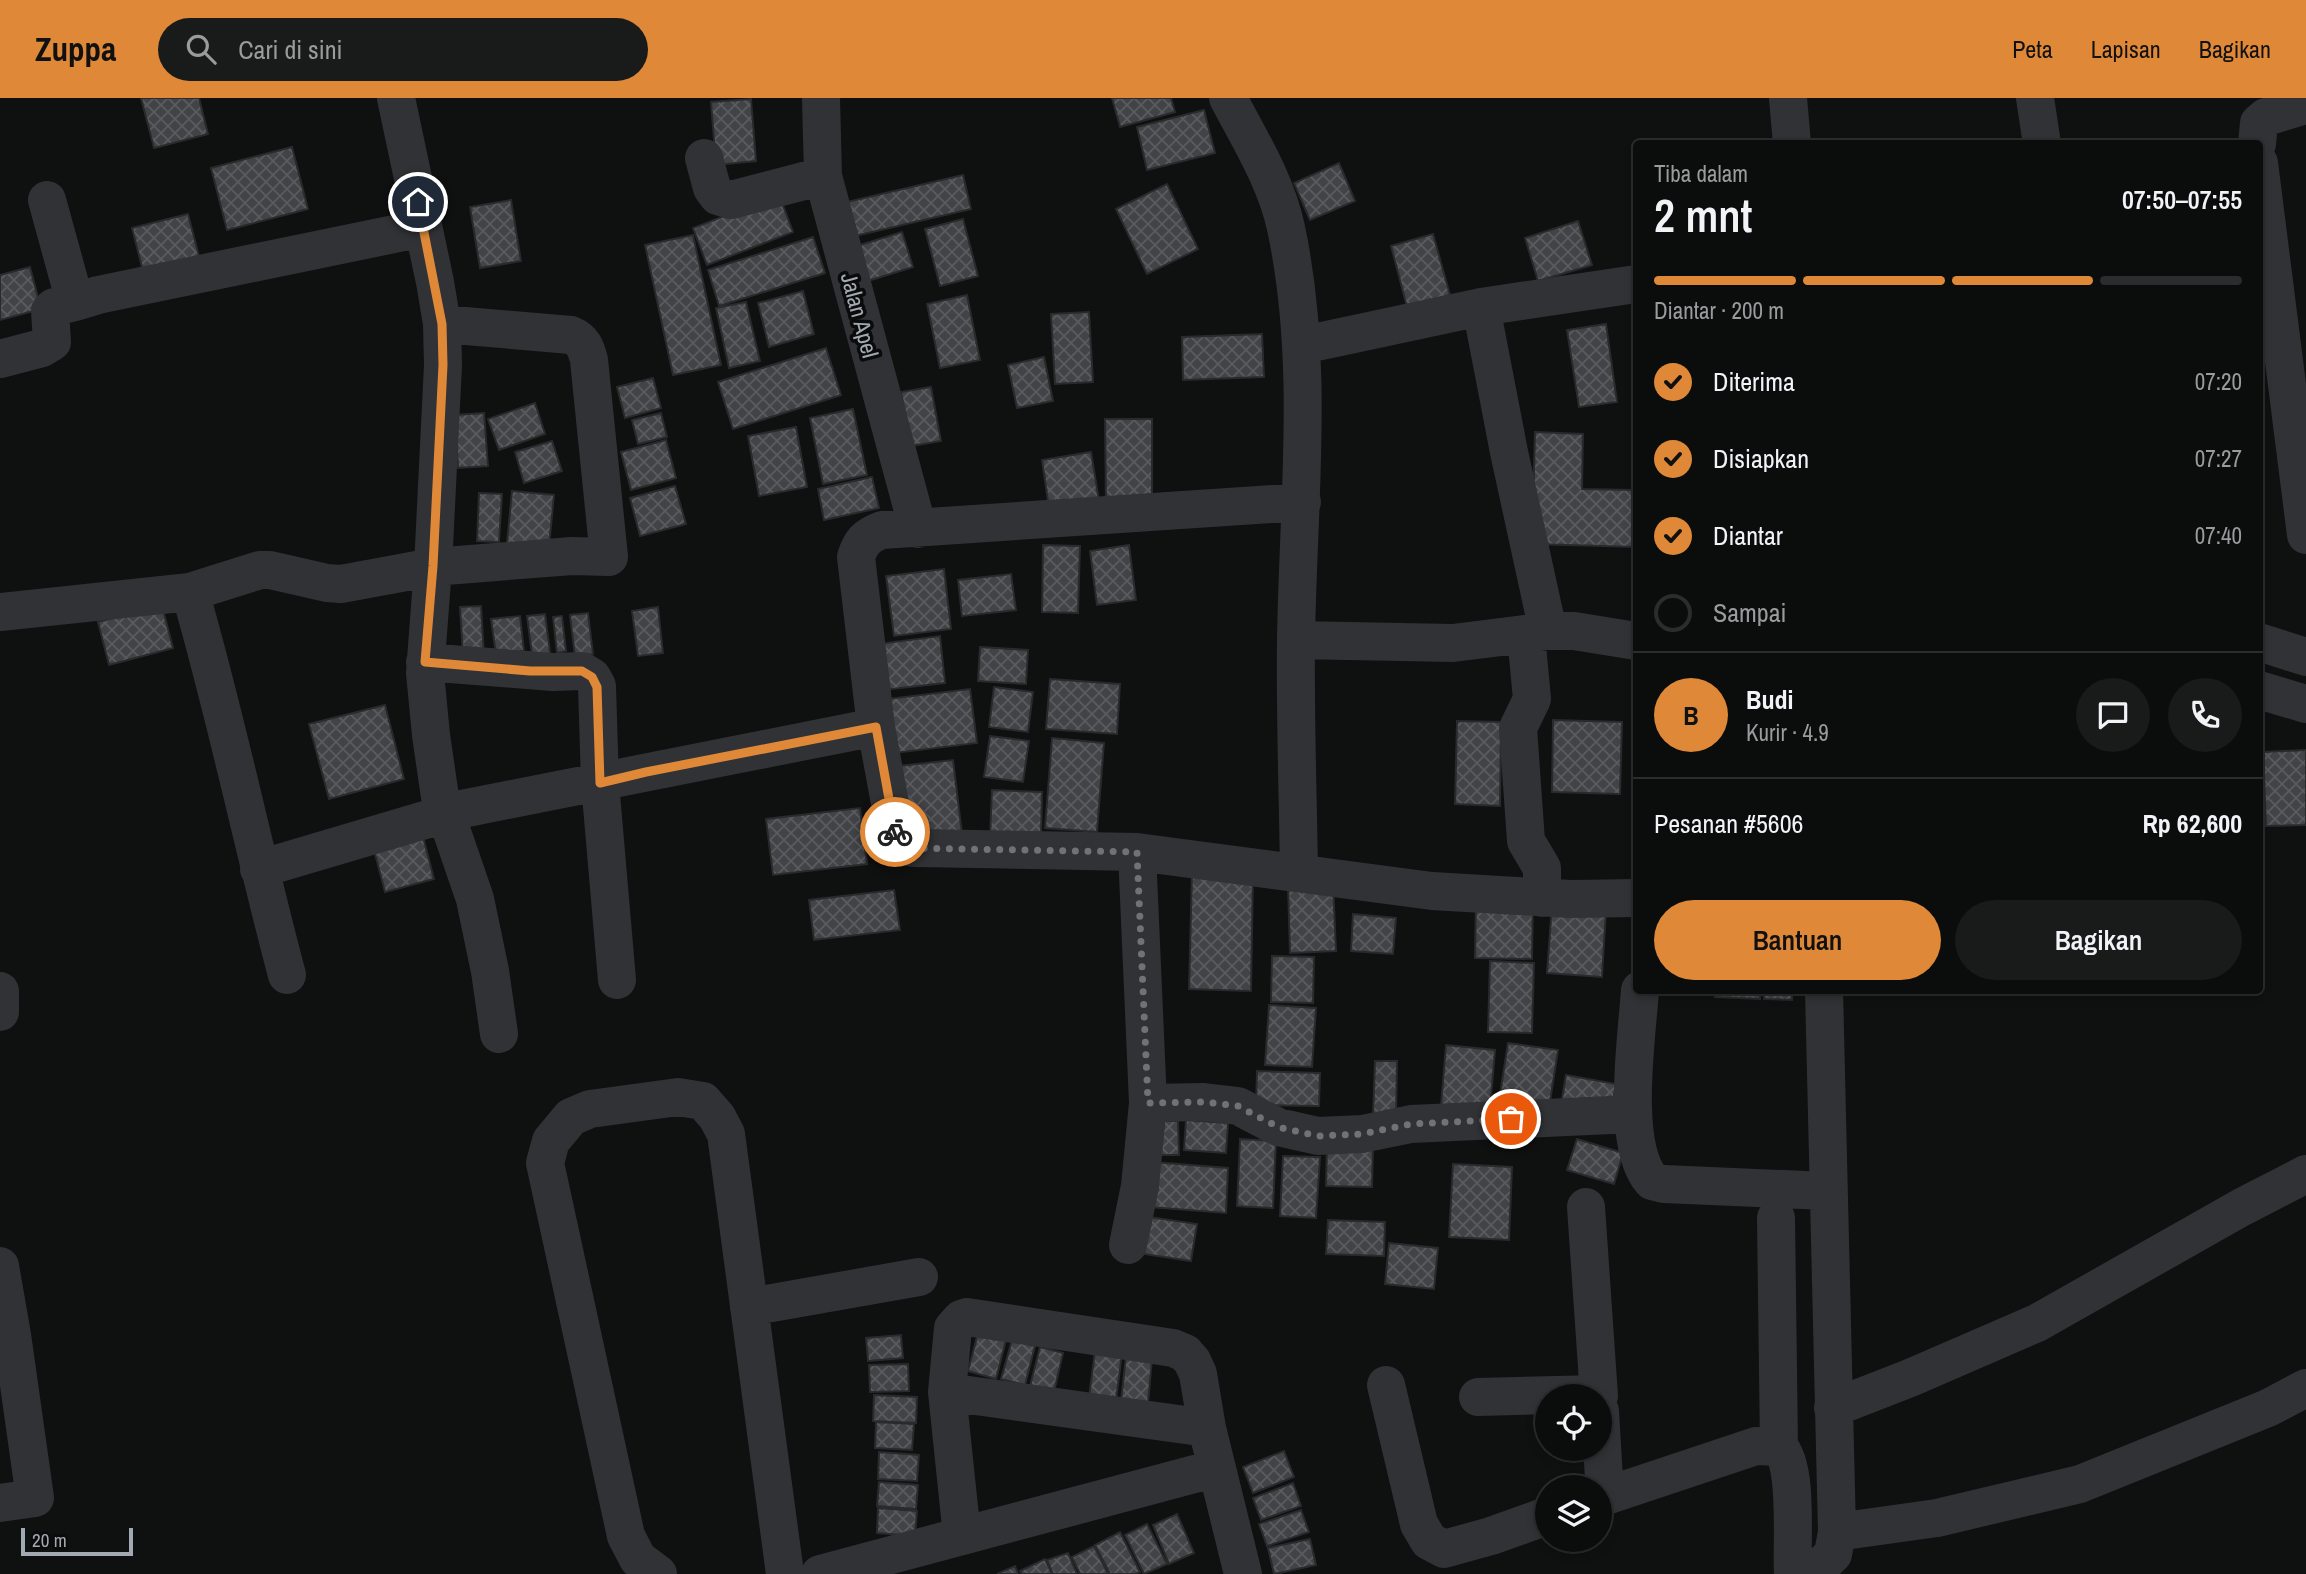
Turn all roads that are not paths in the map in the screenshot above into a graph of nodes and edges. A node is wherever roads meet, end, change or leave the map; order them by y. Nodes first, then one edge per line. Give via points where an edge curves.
1 (396, 98) edge
2 (821, 98) edge
3 (1227, 98) edge
4 (1788, 98) edge
5 (2035, 98) edge
6 (2306, 105) edge
7 (1792, 140) edge
8 (2041, 140) edge
9 (2257, 140) edge
10 (704, 158) dead end
11 (823, 176) junction
12 (47, 200) dead end
13 (2263, 204) edge
14 (424, 228) junction
15 (1633, 284) edge
16 (75, 302) junction
17 (1481, 307) junction
18 (442, 324) junction
19 (1303, 345) junction
20 (0, 359) edge
21 (2286, 441) edge
22 (1302, 502) junction
23 (918, 529) junction
24 (2306, 535) edge
25 (433, 566) junction
26 (190, 592) junction
27 (0, 612) edge
28 (1537, 633) junction
29 (1296, 640) junction
30 (1633, 641) edge
31 (2263, 643) edge
32 (2306, 657) edge
33 (425, 662) junction
34 (2263, 691) edge
35 (2306, 704) edge
36 (876, 727) junction
37 (600, 783) junction
38 (444, 814) junction
39 (1137, 852) junction
40 (259, 869) junction
41 (1299, 873) junction
42 (1542, 898) junction
43 (1633, 898) edge
44 (288, 975) dead end
45 (617, 980) dead end
46 (0, 991) edge
47 (1640, 994) edge
48 (1824, 994) edge
49 (0, 1012) edge
50 (499, 1034) dead end
51 (1148, 1103) junction
52 (1633, 1114) junction
53 (2306, 1174) edge
54 (1828, 1191) junction
55 (1586, 1207) dead end
56 (1776, 1219) dead end
57 (1128, 1245) dead end
58 (0, 1266) edge
59 (919, 1276) dead end
60 (749, 1307) junction
61 (6, 1336) edge
62 (1598, 1384) edge
63 (1386, 1385) dead end
64 (2306, 1388) edge
65 (947, 1392) junction
66 (1478, 1396) dead end
67 (1535, 1398) edge
68 (1833, 1408) junction
69 (1207, 1428) junction
70 (1779, 1447) junction
71 (1217, 1468) junction
72 (1612, 1494) edge
73 (0, 1503) edge
74 (1535, 1520) edge
75 (1837, 1532) junction
76 (962, 1536) junction
77 (1790, 1569) edge
78 (658, 1574) edge
79 (785, 1574) edge
80 (820, 1574) edge
81 (1243, 1574) edge

1 - 14 street
2 - 11 street, Jalan Apel
3 - 19 street via 1269,176 1286,227
4 - 7 street
5 - 8 street
6 - 9 street via 2266,117 2259,123
10 - 11 street via 712,188 718,196 731,200
11 - 23 street, Jalan Apel
12 - 16 street
13 - 21 street
14 - 16 street
14 - 18 street
15 - 17 street
16 - 20 street via 50,311 52,342
17 - 19 street
17 - 28 street
18 - 25 street
18 - 25 street via 571,335 585,347 609,558 572,556
19 - 22 street
21 - 24 street
22 - 23 street
22 - 29 street
23 - 36 street via 868,535 856,558
25 - 26 street via 341,584 261,570
25 - 33 street
26 - 27 street
26 - 40 street
28 - 29 street via 1453,643
28 - 30 street via 1574,631
28 - 42 street via 1532,699 1518,728 1526,841 1542,868
29 - 41 street
31 - 32 street
33 - 37 street via 582,671 592,677 597,687
33 - 38 street
34 - 35 street
36 - 37 street
36 - 39 street via 896,836 907,848
37 - 38 street
37 - 45 street
38 - 40 street
38 - 50 street via 475,899
39 - 41 street
39 - 51 street
40 - 44 street
41 - 42 street via 1433,891
42 - 43 street
46 - 49 street
47 - 52 street
48 - 54 street
51 - 52 street via 1238,1106 1278,1127 1318,1136 1362,1134 1411,1124
51 - 57 street via 1140,1186
52 - 54 street via 1641,1164 1652,1181
53 - 68 street via 2038,1323
54 - 68 street
55 - 62 street
56 - 70 street
58 - 61 street
59 - 60 street
60 - 78 street via 726,1134 704,1101 678,1097 590,1109 571,1117 551,1141 545,1163 626,1536 638,1559
60 - 79 street
61 - 73 street via 35,1498
63 - 74 street via 1419,1524 1429,1541 1444,1549
64 - 75 street via 2080,1485 1937,1518
65 - 69 street
65 - 69 street via 953,1328 967,1317 1185,1353 1198,1374
65 - 76 street
66 - 67 street
68 - 75 street
69 - 71 street
70 - 72 street via 1756,1446
70 - 77 street via 1787,1458 1792,1491
71 - 76 street
71 - 81 street
75 - 77 street via 1833,1554
76 - 80 street

